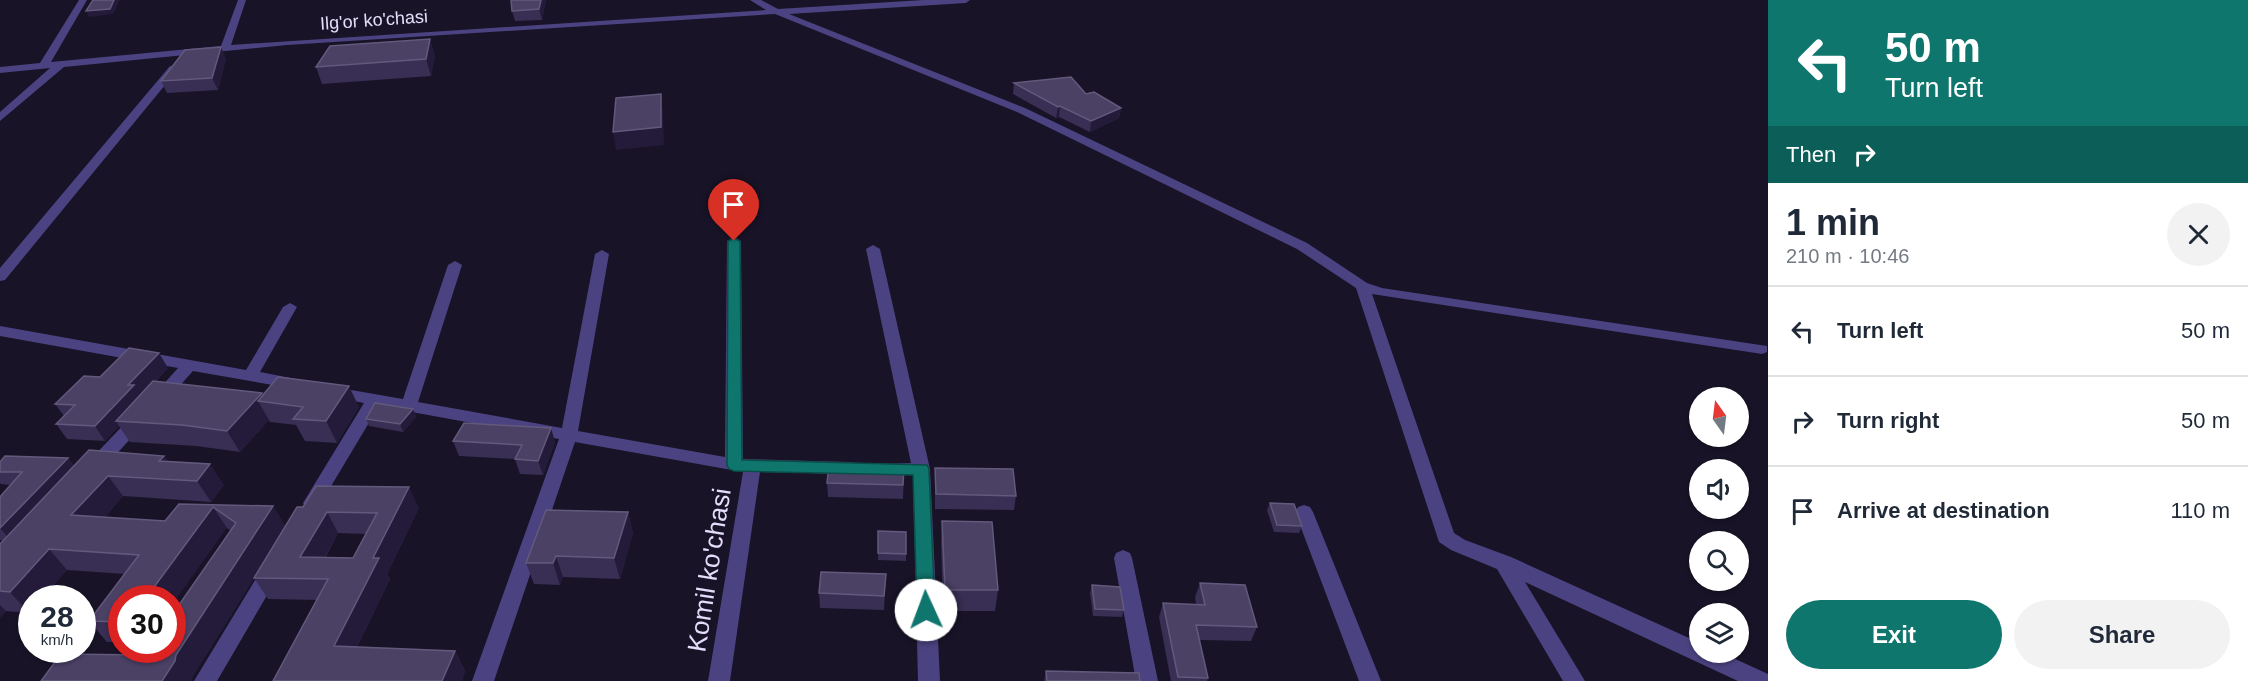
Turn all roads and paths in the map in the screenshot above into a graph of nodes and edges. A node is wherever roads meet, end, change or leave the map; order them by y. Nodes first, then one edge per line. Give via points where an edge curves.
1 (83, 0) edge
2 (242, 0) edge
3 (754, 0) edge
4 (966, 0) edge
5 (777, 12) junction
6 (225, 48) junction
7 (188, 51) junction
8 (62, 63) junction
9 (44, 65) junction
10 (0, 70) edge
11 (0, 117) edge
12 (734, 241) dead end
13 (873, 249) dead end
14 (602, 254) dead end
15 (455, 265) dead end
16 (0, 277) edge
17 (1362, 286) junction
18 (290, 307) dead end
19 (0, 331) edge
20 (1762, 349) dead end
21 (190, 364) junction
22 (251, 375) junction
23 (374, 400) junction
24 (409, 406) junction
25 (569, 434) junction
26 (743, 466) junction
27 (921, 469) junction
28 (79, 484) edge
29 (1304, 512) dead end
30 (302, 520) edge
31 (1124, 558) dead end
32 (278, 560) edge
33 (1504, 563) junction
34 (205, 681) edge
35 (483, 681) edge
36 (719, 681) edge
37 (929, 681) edge
38 (1147, 681) edge
39 (1370, 681) edge
40 (1574, 681) edge
41 (1760, 681) edge

1 - 9 street
2 - 6 street
3 - 5 street
4 - 5 street, Ilg'or ko'chasi
5 - 6 street, Ilg'or ko'chasi
5 - 17 street via 1021,110 1302,246
6 - 7 street, Ilg'or ko'chasi
7 - 8 street, Ilg'or ko'chasi
7 - 16 street
8 - 9 street, Ilg'or ko'chasi
8 - 11 street
9 - 10 street, Ilg'or ko'chasi
12 - 26 street, Komil ko'chasi
13 - 27 street
14 - 25 street
15 - 24 street
17 - 20 street via 1380,292
17 - 33 street via 1446,537
18 - 22 street
19 - 21 street
21 - 22 street
21 - 28 street
22 - 23 street
23 - 24 street
23 - 30 street
24 - 25 street
25 - 26 street
25 - 35 street
26 - 27 street
26 - 36 street, Komil ko'chasi
27 - 37 street
29 - 39 street
31 - 38 street
32 - 34 street
33 - 40 street
33 - 41 street

